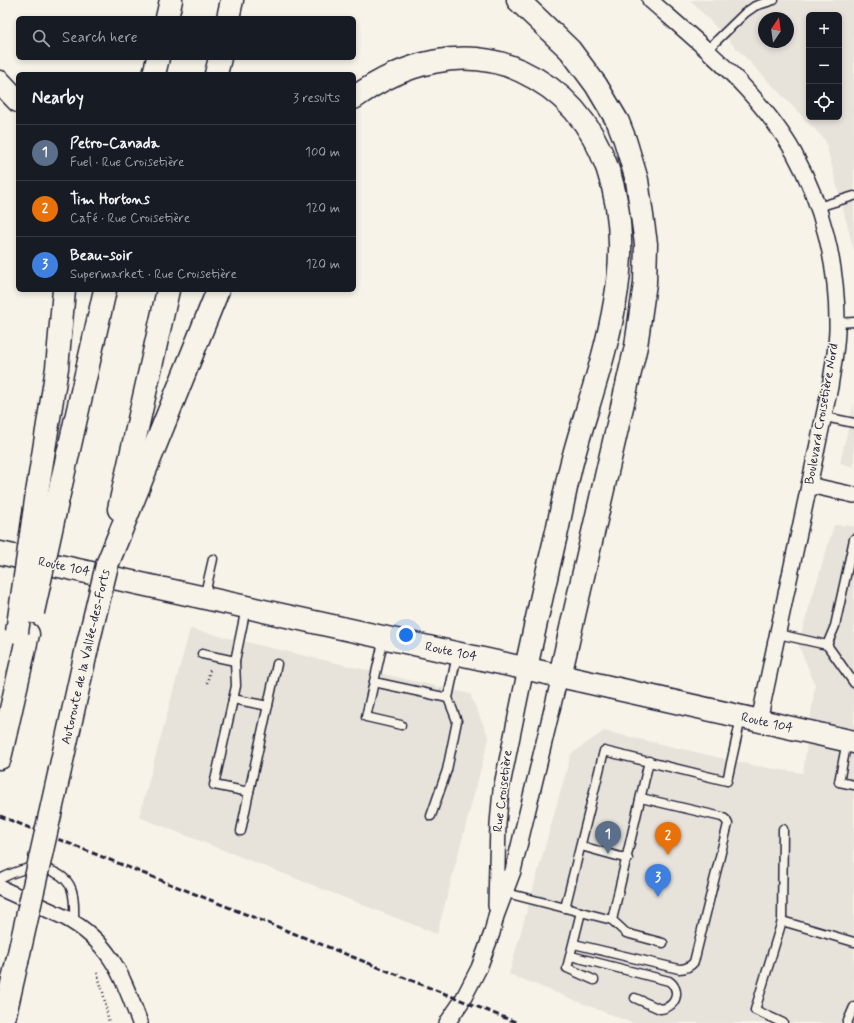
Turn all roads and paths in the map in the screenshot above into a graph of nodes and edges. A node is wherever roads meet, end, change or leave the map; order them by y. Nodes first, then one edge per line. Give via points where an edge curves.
1 (171, 0) edge
2 (232, 0) edge
3 (518, 0) edge
4 (650, 0) edge
5 (774, 0) edge
6 (167, 16) edge
7 (228, 16) edge
8 (708, 50) junction
9 (158, 60) edge
10 (220, 60) edge
11 (154, 72) edge
12 (216, 72) edge
13 (0, 82) edge
14 (356, 97) edge
15 (16, 99) edge
16 (854, 196) edge
17 (818, 207) junction
18 (64, 292) edge
19 (105, 292) edge
20 (168, 292) edge
21 (217, 292) edge
22 (854, 322) edge
23 (837, 323) junction
24 (824, 416) junction
25 (854, 423) edge
26 (809, 485) junction
27 (854, 495) edge
28 (124, 512) junction
29 (854, 539) edge
30 (0, 553) edge
31 (213, 559) dead end
32 (204, 598) junction
33 (246, 607) junction
34 (22, 633) junction
35 (778, 634) junction
36 (385, 638) junction
37 (827, 645) junction
38 (202, 654) dead end
39 (457, 654) junction
40 (235, 661) junction
41 (277, 664) dead end
42 (526, 668) junction
43 (560, 676) junction
44 (374, 682) junction
45 (854, 683) edge
46 (448, 698) junction
47 (233, 699) junction
48 (268, 706) junction
49 (751, 719) junction
50 (401, 725) dead end
51 (851, 741) edge
52 (1, 748) edge
53 (649, 761) junction
54 (854, 785) edge
55 (249, 792) junction
56 (641, 798) junction
57 (431, 816) dead end
58 (783, 829) dead end
59 (241, 832) dead end
60 (581, 846) junction
61 (628, 859) junction
62 (0, 879) edge
63 (0, 888) edge
64 (501, 892) junction
65 (565, 908) junction
66 (581, 912) junction
67 (612, 920) junction
68 (782, 921) junction
69 (74, 922) junction
70 (854, 942) edge
71 (663, 943) dead end
72 (574, 944) junction
73 (571, 956) junction
74 (96, 969) dead end
75 (594, 980) dead end
76 (636, 998) dead end
77 (854, 1006) edge
78 (3, 1023) edge
79 (109, 1023) edge
80 (140, 1023) edge
81 (447, 1023) edge
82 (783, 1023) edge
83 (847, 1023) edge

1 - 6 main road
2 - 7 main road
3 - 43 main road via 570,50 618,122 637,180 646,244 645,283 636,346
4 - 8 street, Boulevard Croisetière Nord
5 - 8 lane via 755,6 745,13
8 - 17 street, Boulevard Croisetière Nord via 748,91 784,137 804,171
9 - 11 main road
10 - 12 main road
13 - 15 main road
14 - 42 main road via 388,78 418,65 458,58 499,62 538,80 571,106 590,129 608,171 618,227 619,269 615,301 606,343 572,463
16 - 17 lane
17 - 23 street, Boulevard Croisetière Nord via 832,264
18 - 34 main road, bridge via 57,368 37,493
19 - 34 main road, bridge via 58,498
20 - 28 main road, Autoroute de la Vallée-des-Forts
21 - 28 main road
22 - 23 lane
23 - 24 street, Boulevard Croisetière Nord via 834,359
24 - 25 lane
24 - 26 street, Boulevard Croisetière Nord
26 - 27 street
26 - 35 street, Boulevard Croisetière Nord
28 - 78 main road, Autoroute de la Vallée-des-Forts, bridge via 107,565 87,648
29 - 37 lane via 835,626
30 - 32 main road, Route 104
31 - 32 lane
32 - 33 main road, Route 104
33 - 36 main road, Route 104
33 - 40 lane
34 - 52 main road
35 - 37 lane
35 - 49 street, Boulevard Croisetière Nord
36 - 39 main road, Route 104
36 - 44 lane
37 - 45 lane
38 - 40 lane
39 - 42 main road, Route 104
39 - 46 lane
40 - 47 lane via 236,686
41 - 48 lane
42 - 43 main road, Route 104
42 - 64 street, Rue Croisetière via 501,790 498,824
43 - 49 main road, Route 104
43 - 64 street, Rue Croisetière via 514,871
44 - 46 lane
44 - 50 lane via 366,717
46 - 57 lane via 457,721 447,770
47 - 48 lane
47 - 55 lane via 214,785
48 - 55 lane
49 - 51 main road, Route 104
49 - 53 lane via 727,781
51 - 54 lane via 839,782
53 - 56 lane
53 - 60 lane via 604,751
55 - 59 lane
56 - 61 lane
56 - 72 lane via 722,817 728,824 694,962 690,967 679,969
58 - 68 lane
60 - 61 lane
60 - 65 lane
61 - 67 lane
62 - 69 lane via 27,868 40,868 61,875 72,890
63 - 69 street
64 - 65 lane
64 - 81 street, Rue Croisetière via 492,933 480,968
65 - 66 lane
66 - 67 lane
66 - 72 lane
67 - 71 lane via 626,933
68 - 70 lane
68 - 82 lane via 755,1010
69 - 80 street via 101,944 114,963
72 - 73 lane
73 - 75 lane via 567,968
73 - 76 lane via 669,981 673,983 677,994 674,1002 664,1008
74 - 79 path
77 - 83 lane

